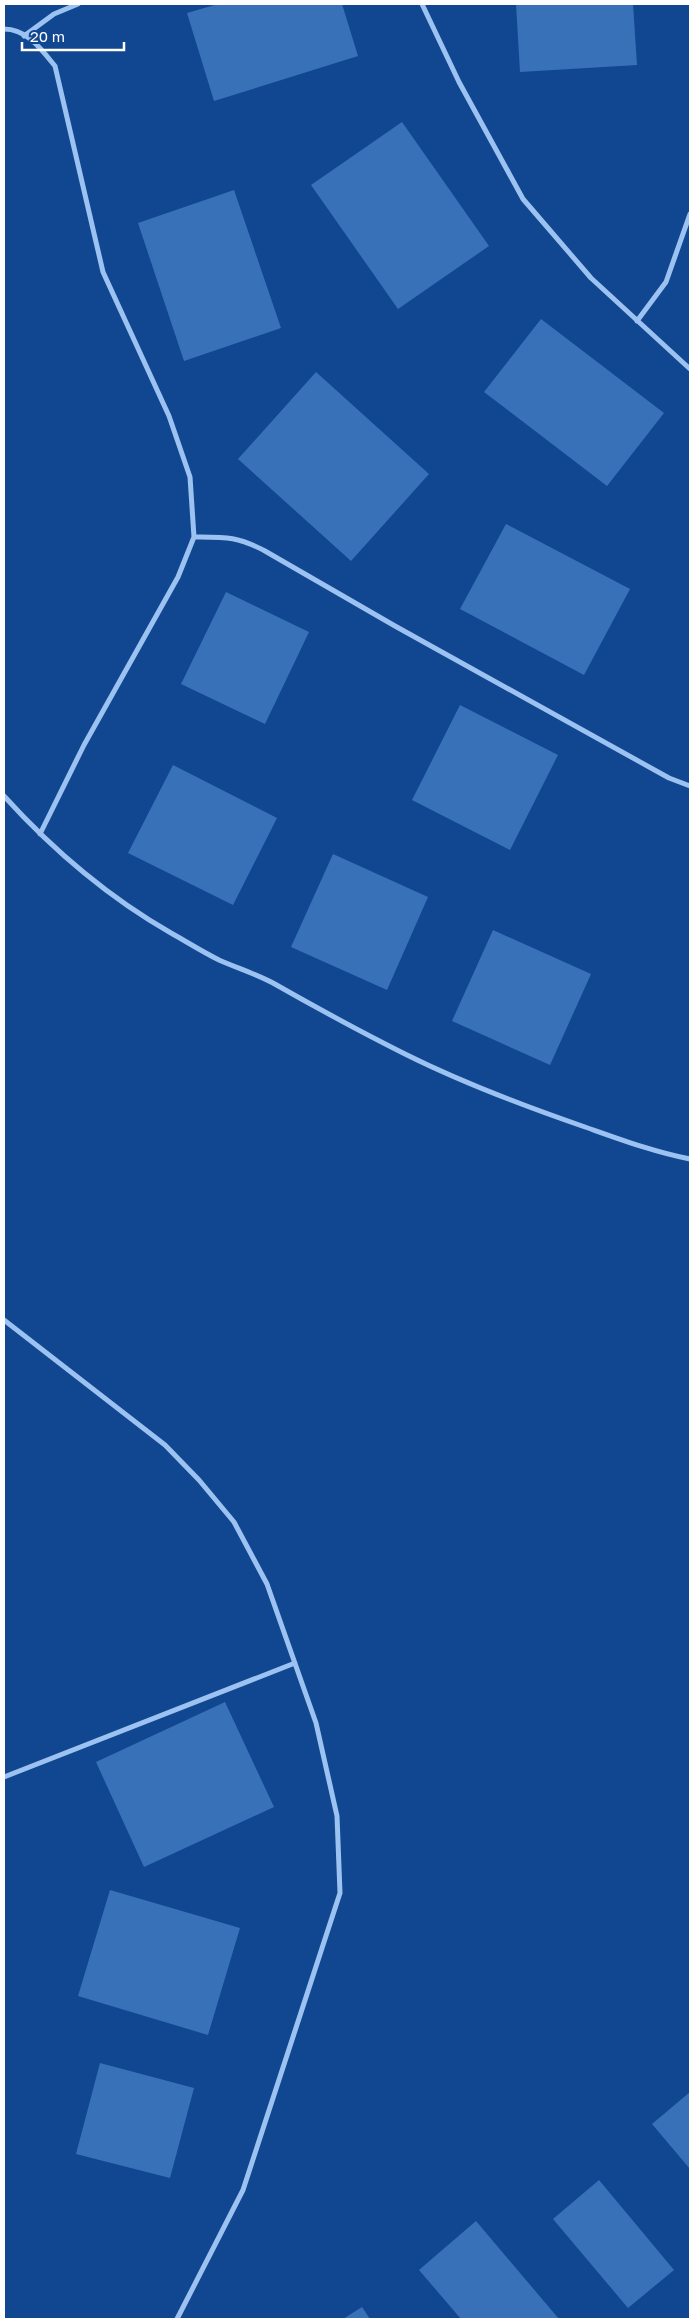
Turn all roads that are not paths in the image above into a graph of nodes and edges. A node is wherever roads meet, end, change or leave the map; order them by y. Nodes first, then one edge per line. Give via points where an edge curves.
1 (78, 4) edge
2 (422, 4) edge
3 (4, 29) edge
4 (24, 36) junction
5 (690, 214) edge
6 (637, 321) junction
7 (690, 369) edge
8 (194, 537) junction
9 (690, 786) edge
10 (4, 796) edge
11 (40, 834) junction
12 (690, 1159) edge
13 (4, 1320) edge
14 (295, 1663) junction
15 (4, 1777) edge
16 (177, 2319) edge

1 - 4 street via 54,14
2 - 6 street via 459,82 523,199 591,278
3 - 4 street via 13,29
4 - 8 street via 34,42 55,66 103,272 169,416 190,477
5 - 6 street via 666,282
6 - 7 street
8 - 9 street via 244,540 265,550 395,626 669,778
8 - 11 street via 178,577 84,745
10 - 11 street
11 - 12 street via 123,903 170,933 219,960 271,982 407,1055 550,1115
13 - 14 street via 165,1445 199,1480 234,1522 267,1584
14 - 15 street
14 - 16 street via 316,1723 337,1816 340,1893 242,2190

